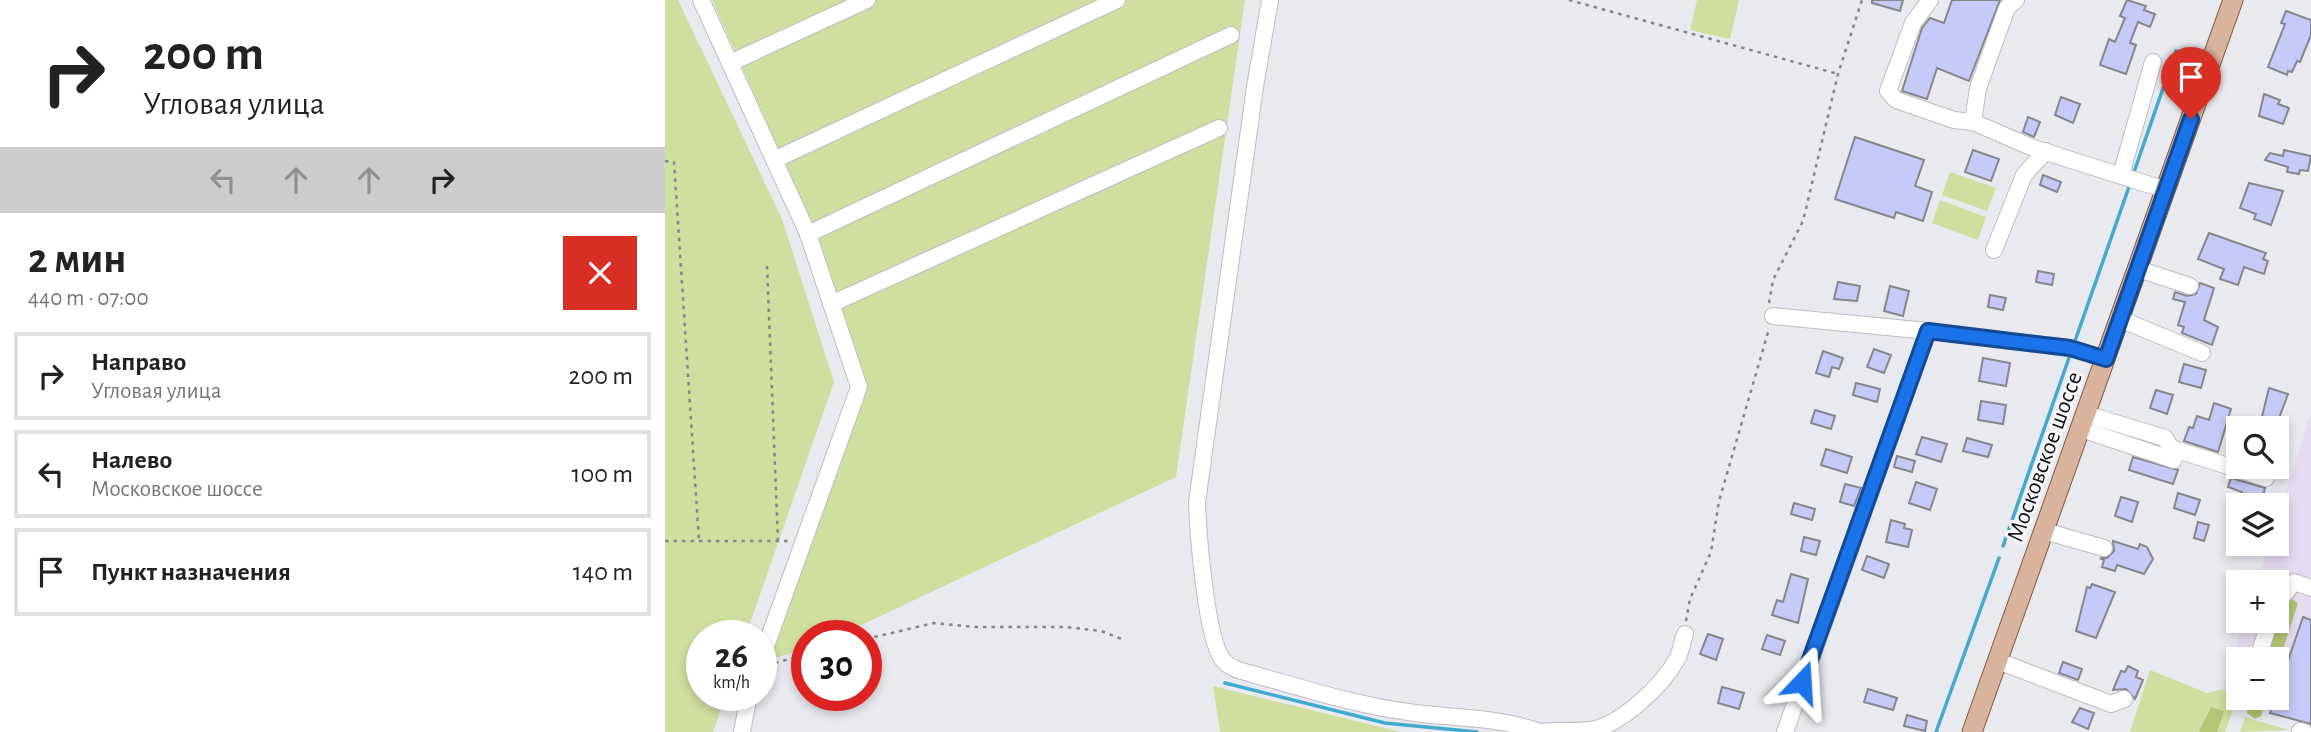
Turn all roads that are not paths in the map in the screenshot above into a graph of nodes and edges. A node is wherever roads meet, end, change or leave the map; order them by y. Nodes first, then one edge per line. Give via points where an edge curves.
1 (701, 0) edge
2 (867, 0) edge
3 (1117, 0) edge
4 (1271, 0) edge
5 (1930, 0) edge
6 (2016, 0) edge
7 (2233, 0) edge
8 (1231, 35) dead end
9 (2153, 62) dead end
10 (730, 63) junction
11 (1973, 122) junction
12 (1219, 128) dead end
13 (2046, 151) junction
14 (774, 160) junction
15 (2121, 175) junction
16 (2166, 190) junction
17 (808, 234) junction
18 (1994, 250) dead end
19 (2138, 269) junction
20 (2190, 286) dead end
21 (831, 304) junction
22 (1773, 317) road end
23 (2120, 319) junction
24 (1928, 331) junction
25 (2202, 353) dead end
26 (2106, 359) junction
27 (2083, 422) junction
28 (2173, 460) dead end
29 (2226, 465) edge
30 (2044, 530) junction
31 (2104, 548) dead end
32 (2289, 588) edge
33 (2311, 588) edge
34 (777, 627) edge
35 (1685, 634) road end
36 (1997, 661) junction
37 (2124, 699) dead end
38 (746, 711) edge
39 (742, 732) edge
40 (1541, 732) edge
41 (1785, 732) edge
42 (1972, 732) edge

1 - 10 street
2 - 10 street
3 - 14 street
4 - 40 street via 1197,502 1213,637 1221,658 1244,672 1374,706 1505,721
5 - 11 street via 1913,23 1888,90 1896,100
6 - 11 street via 2007,8 1978,88
7 - 16 main road, Московское шоссе
8 - 17 street
9 - 15 street
10 - 14 street
11 - 13 street
12 - 21 street
13 - 15 street
13 - 18 street via 2024,176
14 - 17 street
15 - 16 street
16 - 19 main road, Московское шоссе
17 - 21 street
19 - 20 street
19 - 23 main road, Московское шоссе
21 - 34 street via 859,387 802,541
22 - 24 street
23 - 25 street
23 - 26 main road, Московское шоссе
24 - 26 street via 2070,348
24 - 41 street
26 - 27 main road, Московское шоссе
27 - 28 street
27 - 29 street via 2165,438 2171,448
27 - 30 main road, Московское шоссе
30 - 31 street
30 - 36 main road, Московское шоссе
32 - 33 street via 2294,582
35 - 40 street via 1667,676 1617,719 1591,730
36 - 37 street via 2111,704
36 - 42 main road, Московское шоссе
38 - 39 street

